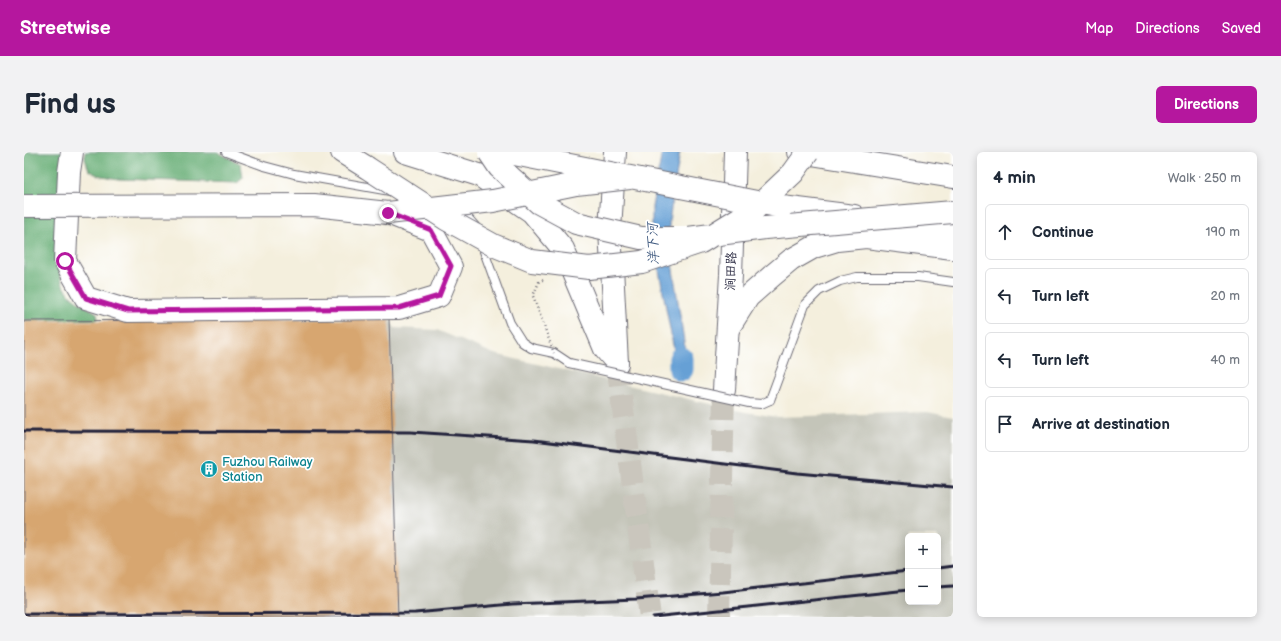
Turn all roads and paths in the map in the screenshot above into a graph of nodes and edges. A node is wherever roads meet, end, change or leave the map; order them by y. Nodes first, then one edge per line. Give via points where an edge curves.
1 (72, 152) edge
2 (226, 152) edge
3 (342, 152) edge
4 (405, 152) edge
5 (489, 152) edge
6 (504, 152) edge
7 (615, 152) edge
8 (735, 152) edge
9 (798, 152) edge
10 (808, 152) edge
11 (953, 177) edge
12 (630, 178) junction
13 (780, 185) junction
14 (24, 206) edge
15 (953, 212) edge
16 (388, 213) junction
17 (953, 228) edge
18 (953, 248) edge
19 (953, 282) edge
20 (729, 327) junction
21 (724, 390) tunnel mouth

1 - 16 main road via 65,261 86,298 128,311 399,308 439,296 451,266 431,230
2 - 19 lane, bridge via 294,174 456,205 475,226 510,323 522,342 531,348 554,353 569,363 749,403 761,404 770,400 805,305 819,291 840,281 857,277 918,277
3 - 13 main road, bridge via 446,219 494,245 532,261 589,268 642,262 701,242 756,208
4 - 7 main road via 479,176 532,212 563,249 606,349 617,363 610,229
5 - 15 main road, bridge via 499,167 539,203 576,223 641,238 688,238 764,228
6 - 12 main road, bridge
8 - 20 main road, 涧田路
9 - 11 main road
9 - 13 main road
10 - 13 main road, bridge via 793,173
12 - 16 main road, bridge via 576,184 494,201
12 - 17 main road, bridge via 782,207
14 - 16 main road, bridge via 314,205
18 - 20 main road via 866,237 814,246 772,274 748,297
20 - 21 main road, 涧田路

